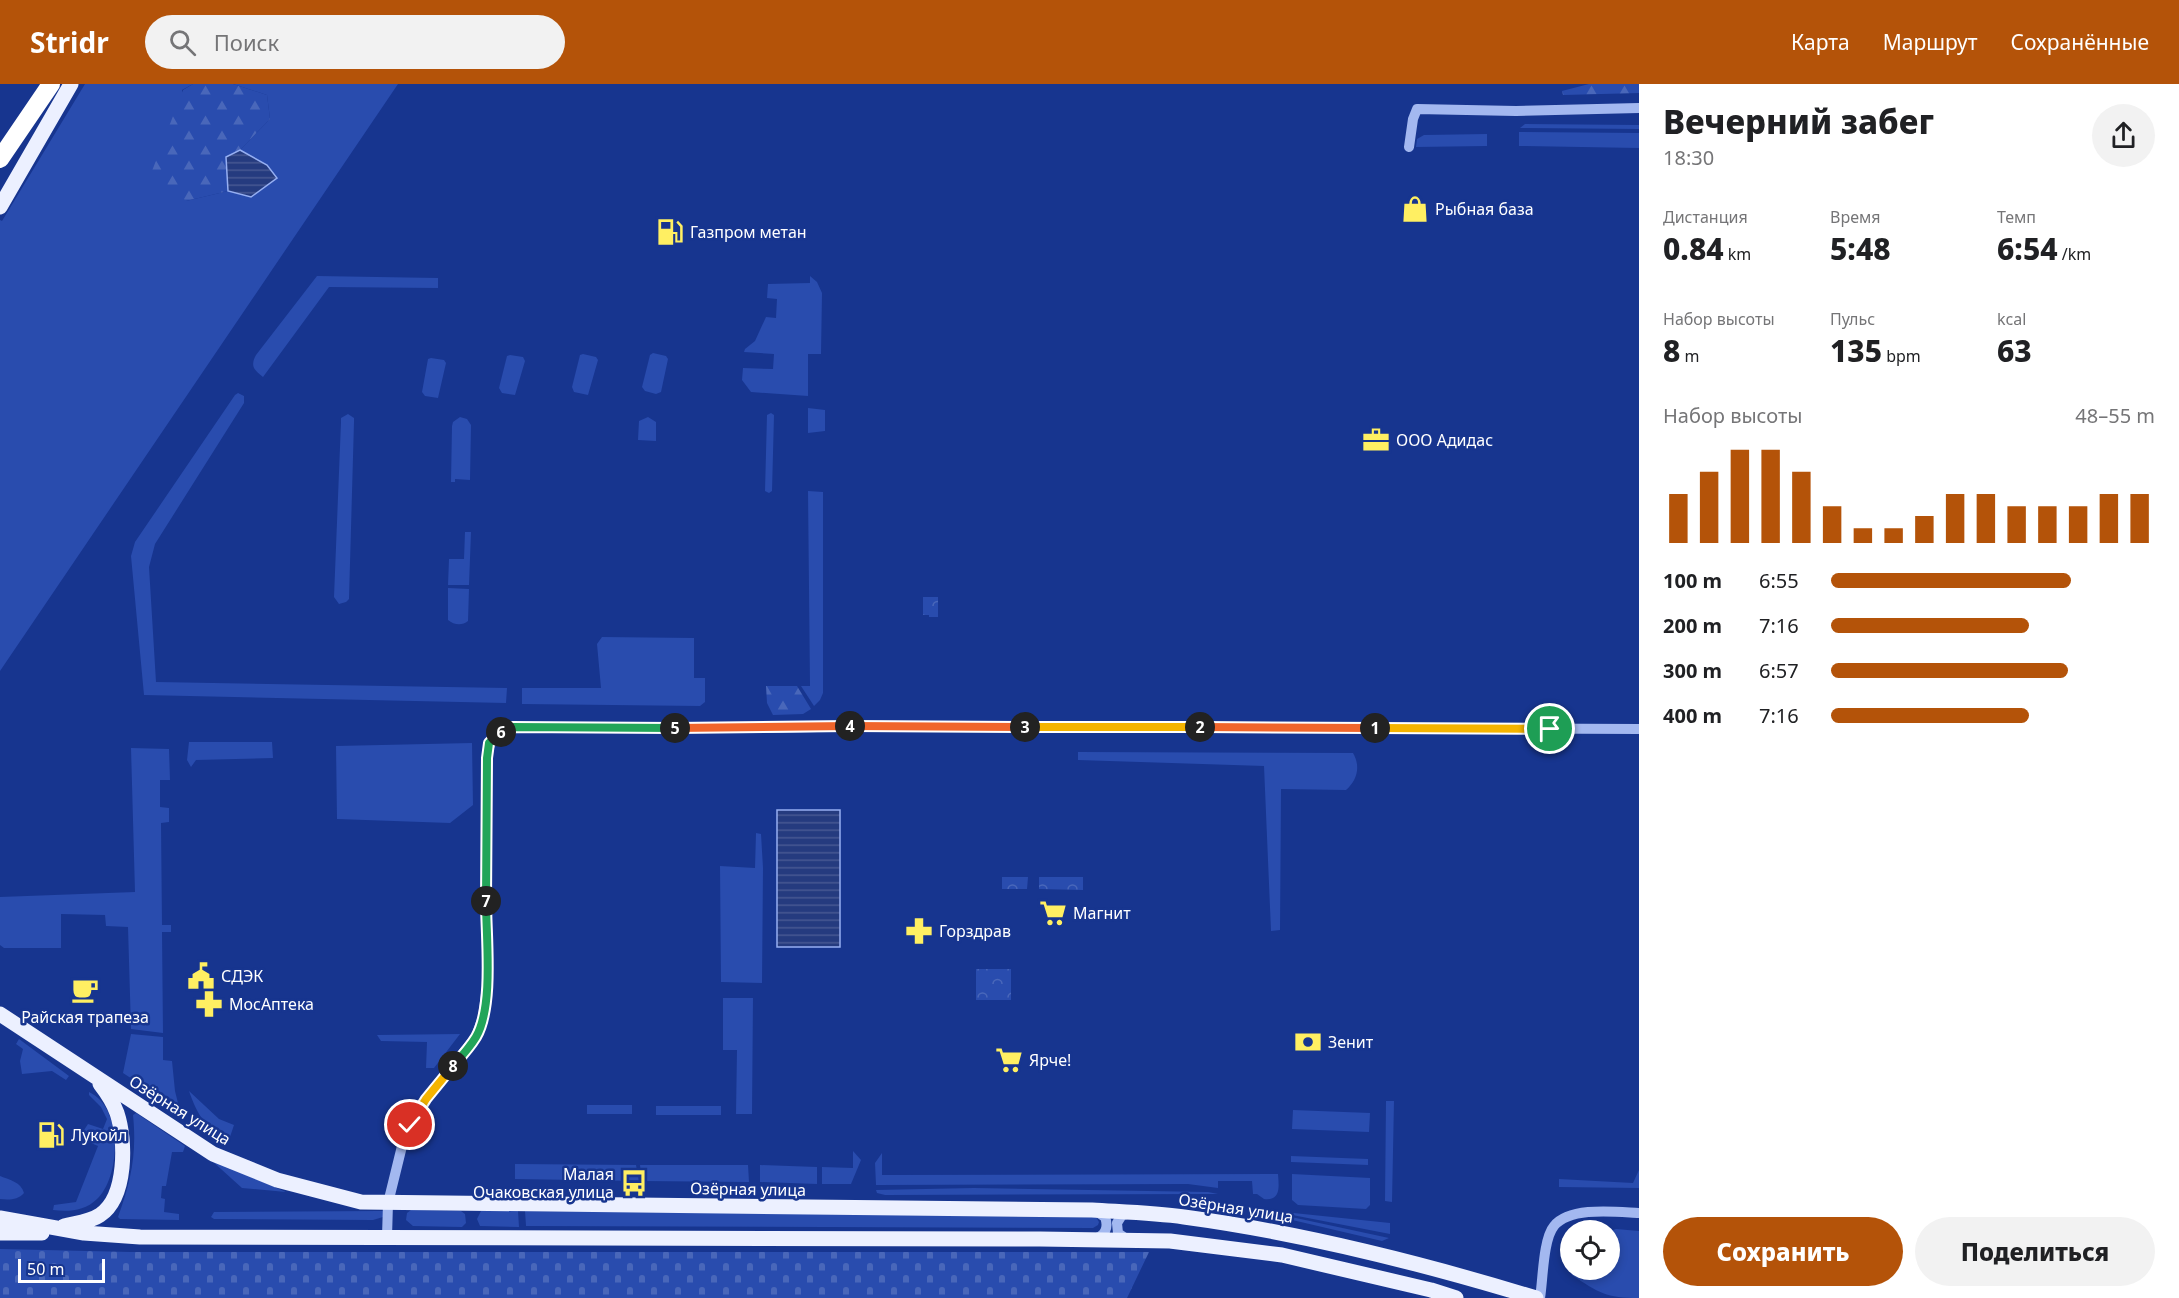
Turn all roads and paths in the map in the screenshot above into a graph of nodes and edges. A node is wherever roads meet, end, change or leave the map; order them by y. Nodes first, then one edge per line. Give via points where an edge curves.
1 (51, 84) edge
2 (71, 84) edge
3 (1639, 108) edge
4 (1409, 147) dead end
5 (0, 159) edge
6 (0, 207) edge
7 (1639, 729) edge
8 (0, 1014) edge
9 (87, 1072) junction
10 (388, 1203) junction
11 (1092, 1210) junction
12 (1131, 1213) junction
13 (1639, 1213) edge
14 (0, 1218) edge
15 (58, 1228) junction
16 (0, 1233) edge
17 (84, 1233) junction
18 (387, 1237) junction
19 (1093, 1239) junction
20 (1129, 1240) junction
21 (1456, 1298) edge
22 (1536, 1298) edge
23 (1540, 1298) edge

1 - 5 highway
2 - 6 main road
3 - 4 street via 1417,110
7 - 10 street via 511,727 494,736 487,758 487,986 483,1017 476,1037 410,1125
8 - 9 main road, Озёрная улица
9 - 10 main road, Озёрная улица via 193,1142 234,1163 309,1189 361,1202
9 - 15 main road via 100,1084 117,1113 122,1166 108,1208 90,1220
10 - 11 main road, Озёрная улица
10 - 18 street
11 - 12 main road, Озёрная улица
11 - 19 street via 1105,1217 1107,1227
12 - 20 street via 1122,1215 1116,1228 1120,1236
12 - 22 main road, Озёрная улица via 1290,1234 1454,1273
13 - 23 street via 1577,1213 1553,1226
14 - 15 main road
15 - 17 main road
16 - 17 main road
17 - 18 main road via 140,1237
18 - 19 main road
19 - 20 main road
20 - 21 main road via 1170,1241 1282,1255

